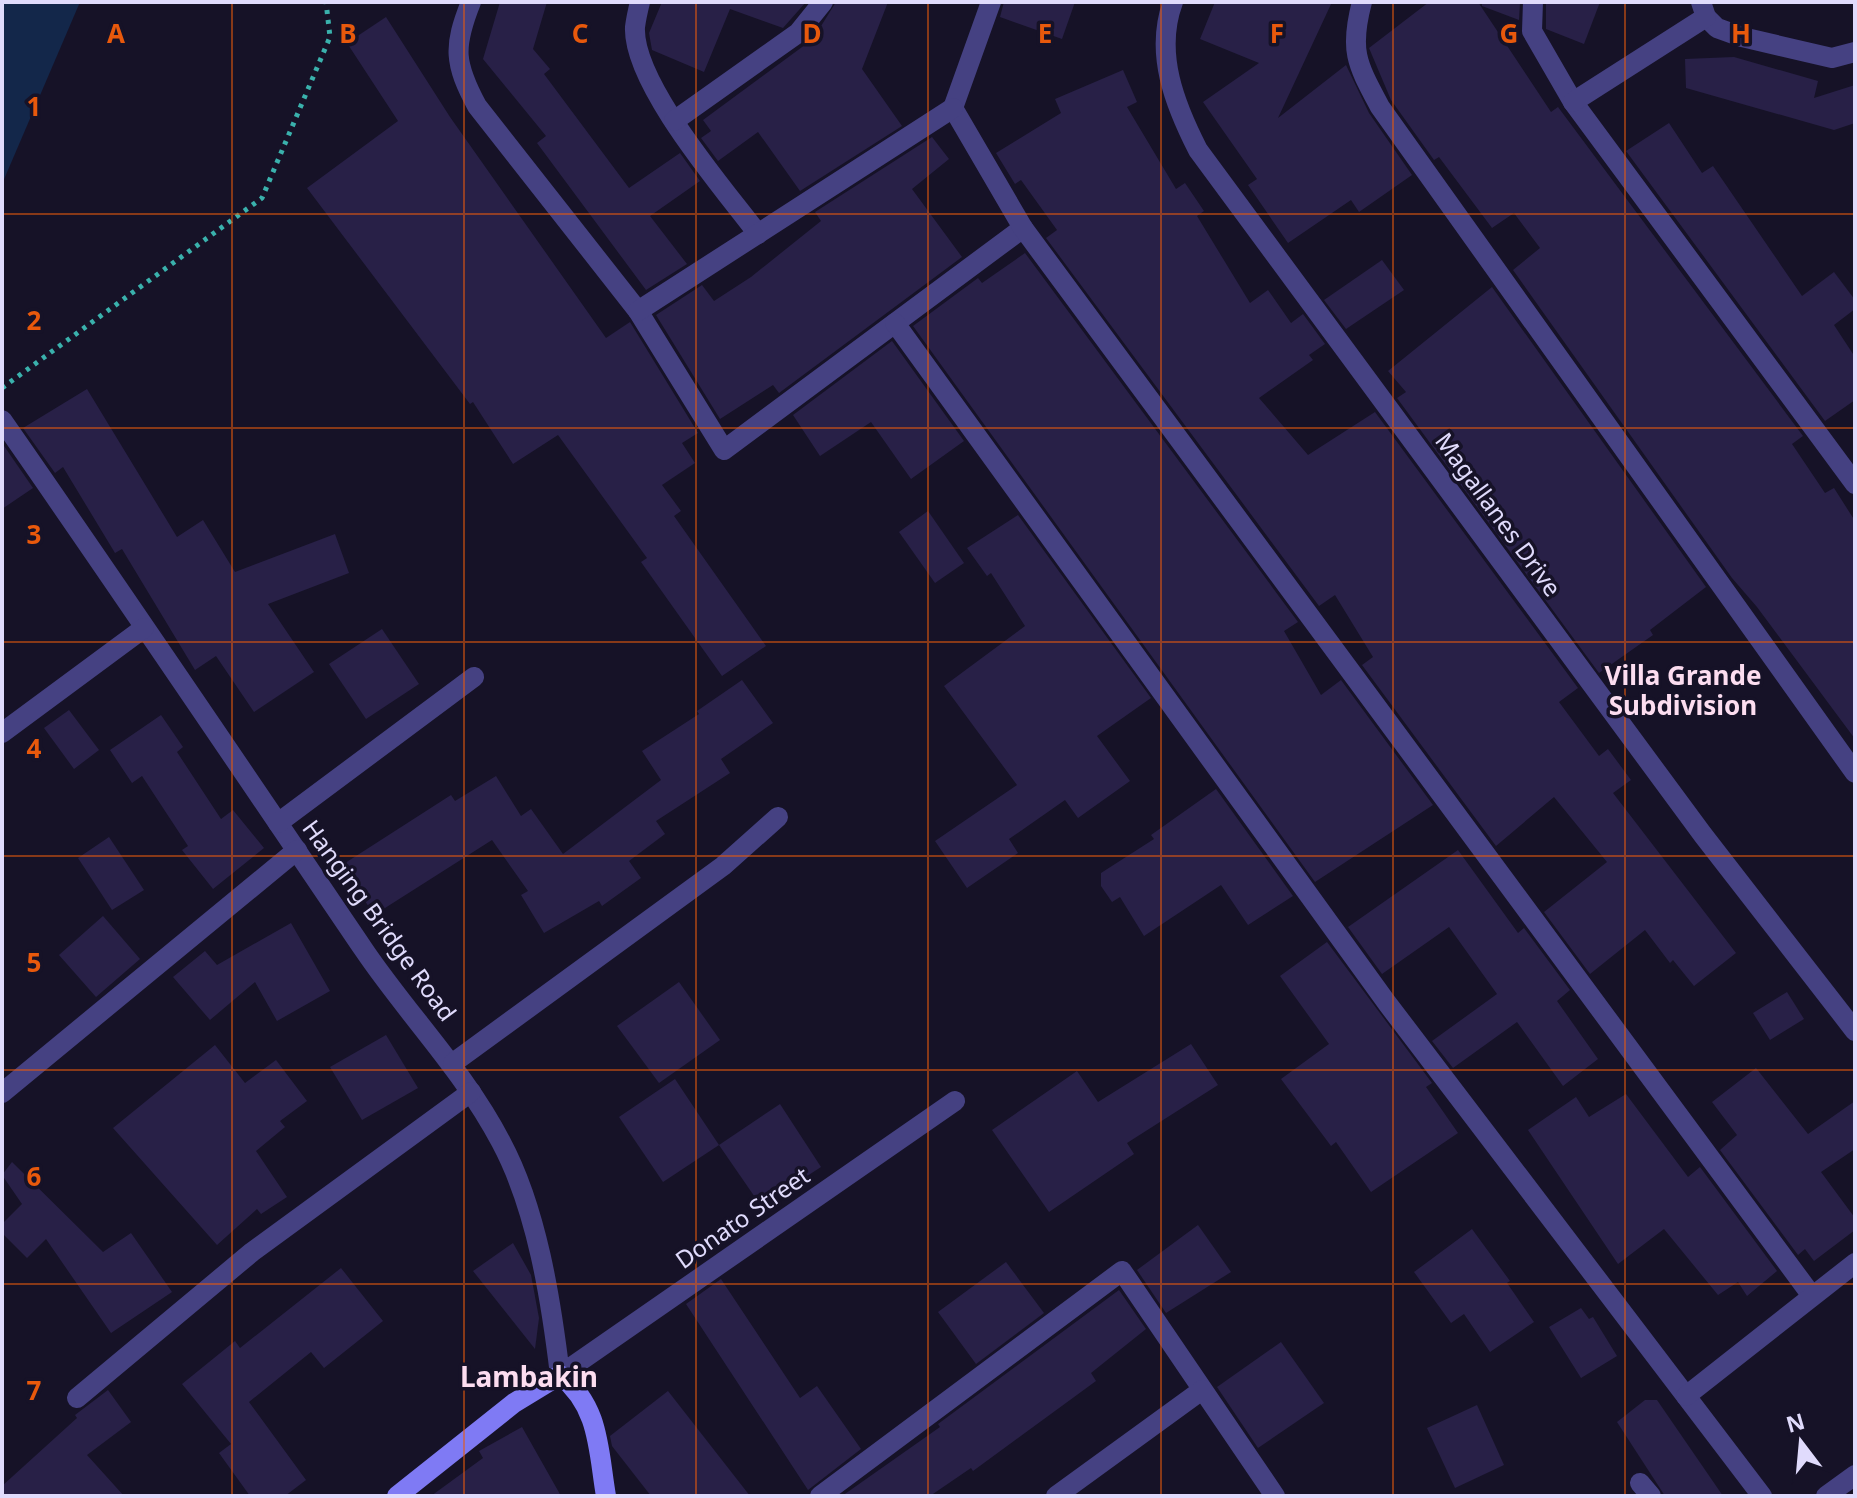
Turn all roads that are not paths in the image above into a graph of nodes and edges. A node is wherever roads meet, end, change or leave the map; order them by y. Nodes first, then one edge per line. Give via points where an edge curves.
1 (471, 2) edge
2 (640, 2) edge
3 (823, 2) edge
4 (991, 2) edge
5 (1173, 2) edge
6 (1362, 2) edge
7 (1533, 2) edge
8 (1704, 9) edge
9 (1855, 52) edge
10 (1573, 102) junction
11 (953, 108) junction
12 (674, 121) junction
13 (1023, 228) junction
14 (758, 234) junction
15 (638, 311) junction
16 (895, 323) junction
17 (2, 420) edge
18 (1855, 484) edge
19 (144, 628) junction
20 (474, 677) dead end
21 (2, 733) edge
22 (1855, 773) edge
23 (778, 817) dead end
24 (278, 823) junction
25 (297, 850) junction
26 (1855, 1031) edge
27 (453, 1063) junction
28 (471, 1092) junction
29 (2, 1093) edge
30 (955, 1101) dead end
31 (1855, 1263) edge
32 (1812, 1296) junction
33 (560, 1375) junction
34 (1202, 1390) junction
35 (1686, 1396) junction
36 (77, 1398) dead end
37 (1855, 1475) edge
38 (397, 1496) edge
39 (606, 1496) edge
40 (820, 1496) edge
41 (1056, 1496) edge
42 (1275, 1496) edge
43 (1762, 1496) edge
44 (1826, 1496) edge

1 - 15 street via 457,50 459,73 477,106
2 - 12 street via 635,29 643,65
3 - 12 street via 798,33
4 - 11 street
5 - 26 street, Magallanes Drive via 1166,52 1170,85 1198,150 1703,835
6 - 22 street via 1355,54 1380,107
7 - 10 street via 1532,31
8 - 9 street via 1717,28 1757,41 1832,58
8 - 10 street
10 - 18 street
11 - 13 street
11 - 14 street
12 - 14 street
13 - 16 street
13 - 32 street
14 - 15 street
15 - 16 street via 724,450
16 - 35 street via 1387,1003
17 - 19 street, Hanging Bridge Road
19 - 21 street
19 - 24 street, Hanging Bridge Road
20 - 24 street
23 - 27 street via 723,866
24 - 25 street, Hanging Bridge Road
25 - 27 street, Hanging Bridge Road via 372,961
25 - 29 street
27 - 28 street, Hanging Bridge Road
28 - 33 street, Hanging Bridge Road via 502,1142 520,1185 551,1304
28 - 36 street via 252,1252
30 - 33 street, Donato Street
31 - 32 street
32 - 35 street
33 - 38 street via 514,1403
33 - 39 street via 592,1413
34 - 40 street via 1122,1271
34 - 41 street
34 - 42 street
35 - 43 street
37 - 44 street

